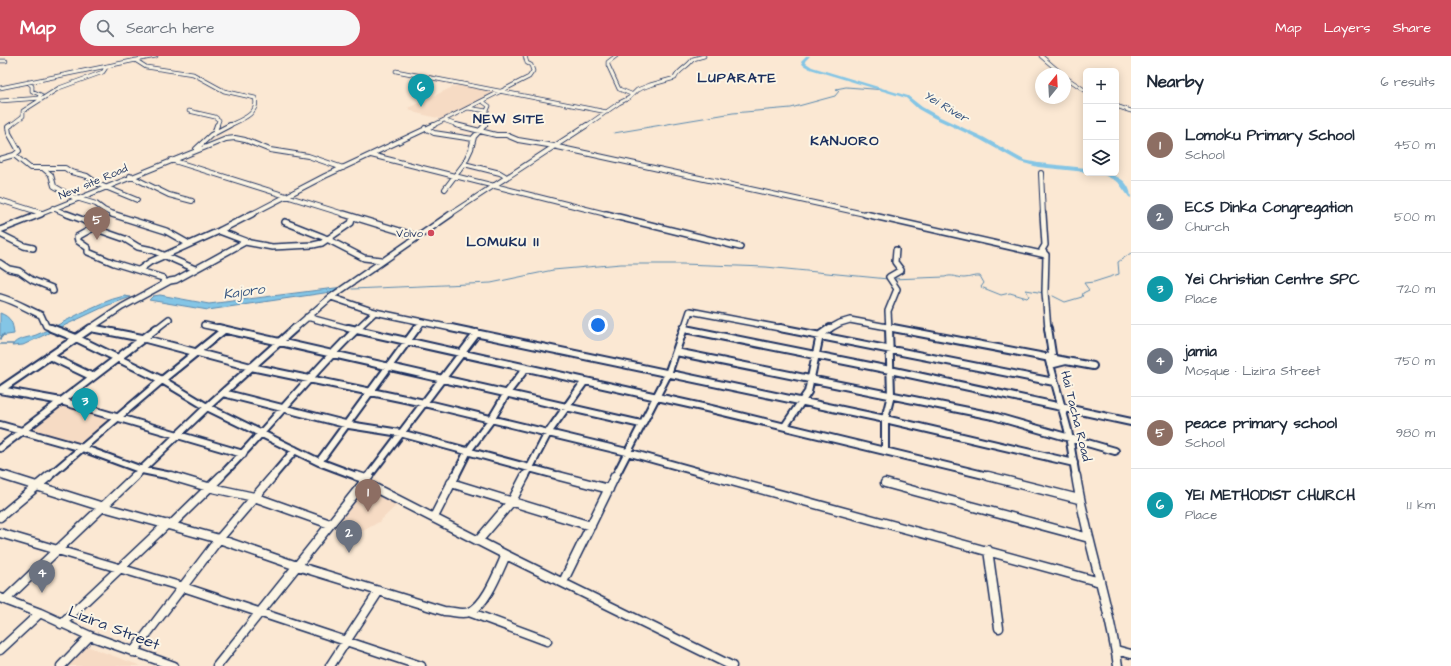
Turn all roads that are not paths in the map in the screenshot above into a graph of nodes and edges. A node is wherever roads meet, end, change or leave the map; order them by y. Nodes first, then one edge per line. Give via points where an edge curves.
1 (156, 56) edge
2 (524, 56) edge
3 (616, 56) edge
4 (704, 56) edge
5 (1041, 56) edge
6 (135, 60) junction
7 (0, 61) edge
8 (6, 61) dead end
9 (107, 66) junction
10 (1055, 68) edge
11 (396, 71) dead end
12 (1071, 81) edge
13 (28, 82) junction
14 (0, 88) edge
15 (1083, 89) edge
16 (502, 92) junction
17 (631, 94) junction
18 (41, 98) junction
19 (0, 101) edge
20 (482, 101) junction
21 (1119, 107) edge
22 (468, 108) junction
23 (189, 111) dead end
24 (487, 111) junction
25 (1131, 111) edge
26 (607, 112) junction
27 (446, 119) junction
28 (425, 128) junction
29 (480, 130) junction
30 (215, 131) junction
31 (473, 139) junction
32 (553, 146) junction
33 (193, 152) junction
34 (14, 155) junction
35 (371, 155) junction
36 (0, 159) edge
37 (171, 160) junction
38 (464, 164) junction
39 (343, 168) junction
40 (44, 169) junction
41 (1041, 173) dead end
42 (130, 176) junction
43 (456, 176) junction
44 (505, 176) junction
45 (493, 184) junction
46 (105, 187) junction
47 (445, 189) dead end
48 (285, 196) junction
49 (78, 198) junction
50 (0, 200) edge
51 (138, 200) dead end
52 (192, 201) dead end
53 (53, 208) junction
54 (41, 213) junction
55 (352, 217) junction
56 (285, 222) dead end
57 (95, 227) junction
58 (0, 230) edge
59 (219, 231) junction
60 (0, 234) edge
61 (416, 236) junction
62 (327, 240) junction
63 (248, 242) junction
64 (189, 244) junction
65 (740, 247) dead end
66 (33, 248) dead end
67 (896, 250) dead end
68 (1046, 255) junction
69 (164, 256) junction
70 (381, 260) junction
71 (0, 262) edge
72 (195, 269) junction
73 (139, 270) junction
74 (162, 285) junction
75 (52, 291) dead end
76 (0, 297) edge
77 (331, 297) junction
78 (375, 312) junction
79 (307, 317) junction
80 (169, 319) dead end
81 (422, 322) junction
82 (204, 325) dead end
83 (90, 328) junction
84 (888, 328) junction
85 (685, 329) junction
86 (224, 330) junction
87 (355, 331) junction
88 (477, 333) junction
89 (820, 335) junction
90 (76, 338) junction
91 (142, 338) junction
92 (280, 341) junction
93 (407, 342) junction
94 (890, 348) junction
95 (197, 352) junction
96 (676, 352) junction
97 (332, 353) junction
98 (461, 354) junction
99 (814, 355) junction
100 (49, 356) junction
101 (117, 358) junction
102 (1049, 361) junction
103 (390, 366) junction
104 (1093, 366) dead end
105 (251, 367) junction
106 (526, 368) junction
107 (890, 370) junction
108 (668, 374) junction
109 (93, 377) junction
110 (443, 378) junction
111 (810, 379) junction
112 (162, 380) junction
113 (308, 380) junction
114 (585, 381) junction
115 (1054, 382) junction
116 (0, 390) edge
117 (223, 392) junction
118 (371, 392) junction
119 (507, 393) junction
120 (891, 395) junction
121 (657, 398) junction
122 (61, 401) junction
123 (802, 402) junction
124 (424, 404) junction
125 (207, 407) junction
126 (567, 407) junction
127 (1062, 407) junction
128 (285, 408) junction
129 (118, 418) junction
130 (885, 419) junction
131 (491, 420) junction
132 (1131, 422) edge
133 (641, 424) junction
134 (0, 425) edge
135 (349, 425) junction
136 (785, 426) junction
137 (23, 431) junction
138 (261, 433) junction
139 (400, 433) junction
140 (548, 433) junction
141 (178, 435) junction
142 (1070, 438) junction
143 (0, 448) edge
144 (82, 448) junction
145 (885, 449) junction
146 (295, 450) junction
147 (1115, 451) dead end
148 (468, 452) junction
149 (627, 452) junction
150 (244, 454) junction
151 (319, 462) junction
152 (1074, 463) junction
153 (530, 469) junction
154 (142, 470) junction
155 (0, 474) edge
156 (364, 480) junction
157 (451, 483) junction
158 (885, 483) dead end
159 (38, 486) junction
160 (208, 487) junction
161 (609, 489) junction
162 (254, 497) junction
163 (1080, 500) junction
164 (512, 501) junction
165 (103, 507) junction
166 (434, 516) junction
167 (0, 517) edge
168 (169, 524) junction
169 (330, 524) junction
170 (591, 526) junction
171 (0, 533) edge
172 (1089, 538) junction
173 (219, 539) junction
174 (478, 541) junction
175 (988, 550) junction
176 (58, 551) junction
177 (506, 555) junction
178 (297, 566) junction
179 (119, 568) junction
180 (563, 582) junction
181 (1100, 582) junction
182 (183, 587) junction
183 (379, 591) junction
184 (3, 599) edge
185 (260, 612) junction
186 (469, 612) junction
187 (40, 613) junction
188 (61, 624) junction
189 (999, 628) dead end
190 (90, 636) junction
191 (346, 640) junction
192 (547, 641) dead end
193 (0, 650) edge
194 (1116, 650) junction
195 (133, 652) junction
196 (1131, 654) edge
197 (61, 666) edge
198 (174, 666) edge
199 (217, 666) edge
200 (330, 666) edge
201 (421, 666) edge
202 (732, 666) edge
203 (1118, 666) edge

1 - 6 street
2 - 16 street via 532,69 529,77
3 - 17 street via 608,65 619,89
4 - 17 street via 693,59 690,65 676,73 675,78
5 - 10 street
6 - 9 street
6 - 30 street via 146,67 194,74 224,91 255,98 257,107 250,115
7 - 8 street
9 - 13 street
9 - 18 street via 103,72 59,88
11 - 16 street
12 - 15 street
13 - 14 street
13 - 18 street via 32,86 32,91 41,95
16 - 20 street
16 - 26 street
17 - 26 street
18 - 19 street
18 - 34 street via 22,111 23,116 8,127 8,133 19,151
20 - 22 street
20 - 24 street via 489,106
21 - 25 street
22 - 24 street
22 - 27 street
23 - 30 street via 220,120
24 - 29 street via 486,123
26 - 32 street
27 - 28 street
27 - 29 street via 447,122
28 - 31 street via 434,133
28 - 35 street
29 - 31 street
29 - 32 street
30 - 33 street
31 - 38 street
32 - 44 street
32 - 68 street
33 - 37 street, New site Road
33 - 39 street, New site Road via 226,139 240,138 270,150 308,156
34 - 36 street
34 - 40 street via 27,167
35 - 39 street
35 - 43 street
37 - 42 street, New site Road
37 - 48 street
38 - 43 street
38 - 44 street
39 - 48 street
40 - 46 street via 65,168 88,176 95,183
40 - 49 street via 51,175 54,186
41 - 68 street, Hai Tacha Road via 1045,245 1042,250
42 - 46 street, New site Road
42 - 52 street via 169,194
43 - 45 street
43 - 47 street
44 - 45 street
45 - 61 street
45 - 65 street
46 - 49 street, New site Road
46 - 51 street
48 - 55 street
48 - 59 street
49 - 53 street, New site Road
49 - 64 street via 118,216 166,231
50 - 54 street
53 - 54 street, New site Road
53 - 57 street
54 - 58 street, New site Road
55 - 61 street
55 - 62 street via 351,223
56 - 62 street
57 - 69 street
57 - 73 street via 77,237 78,241 88,248 88,252
59 - 63 street
59 - 64 street
60 - 66 street
61 - 70 street
62 - 63 street via 313,245 275,247
62 - 70 street via 364,258
63 - 72 street
64 - 69 street
67 - 84 street via 895,262 901,270 888,277 897,289 888,311
68 - 102 street, Hai Tacha Road via 1044,272 1052,354
69 - 72 street
69 - 73 street
70 - 77 street
71 - 75 street via 9,269 52,288
72 - 74 street
73 - 74 street via 163,278
74 - 83 street via 122,306
76 - 90 street via 12,300 41,315 46,326
77 - 78 street
77 - 79 street
78 - 81 street
78 - 87 street
79 - 87 street
79 - 92 street
80 - 91 street
81 - 88 street
81 - 93 street
82 - 86 street
83 - 90 street
83 - 91 street
84 - 89 street via 850,320 837,324
84 - 94 street
84 - 102 street
85 - 89 street via 690,311
85 - 96 street
85 - 99 street
86 - 92 street
86 - 95 street
87 - 93 street
87 - 97 street
88 - 98 street
88 - 108 street
89 - 94 street
89 - 99 street
90 - 100 street
90 - 101 street
91 - 95 street
91 - 101 street
92 - 97 street
92 - 105 street
93 - 98 street
93 - 103 street
94 - 107 street
94 - 115 street
95 - 105 street
95 - 112 street
96 - 108 street
96 - 111 street
97 - 103 street
97 - 113 street
98 - 106 street
98 - 110 street
99 - 107 street
99 - 111 street
100 - 109 street
100 - 116 street
101 - 109 street
101 - 112 street
102 - 104 street
102 - 115 street, Hai Tacha Road
103 - 110 street
103 - 118 street
105 - 113 street
105 - 117 street
106 - 114 street
106 - 119 street
107 - 120 street
107 - 127 street
108 - 121 street
108 - 123 street
109 - 122 street
110 - 119 street
110 - 124 street
111 - 120 street
111 - 123 street via 808,392
112 - 125 street
112 - 129 street
113 - 118 street
113 - 128 street
114 - 121 street
114 - 126 street
115 - 127 street, Hai Tacha Road
116 - 122 street
117 - 125 street
117 - 128 street
118 - 124 street
118 - 135 street
119 - 126 street
119 - 131 street
120 - 130 street
120 - 142 street via 993,416
121 - 133 street
121 - 136 street
122 - 129 street
122 - 137 street
123 - 130 street
123 - 136 street
124 - 131 street
124 - 139 street
125 - 138 street
125 - 141 street
126 - 133 street
126 - 140 street
127 - 132 street
127 - 142 street, Hai Tacha Road
128 - 135 street
128 - 138 street
129 - 141 street
129 - 144 street
130 - 145 street
130 - 152 street
131 - 140 street
131 - 148 street
133 - 149 street
134 - 137 street
135 - 139 street
135 - 151 street
136 - 145 street
137 - 143 street
137 - 144 street
138 - 146 street
138 - 150 street
139 - 148 street
139 - 156 street
140 - 149 street
140 - 153 street
141 - 150 street
141 - 154 street
142 - 147 street
142 - 152 street, Hai Tacha Road
144 - 154 street
144 - 159 street
145 - 163 street
146 - 151 street
146 - 162 street
148 - 153 street
148 - 157 street
149 - 161 street
149 - 175 street
150 - 160 street
151 - 156 street
152 - 163 street, Hai Tacha Road
153 - 161 street
153 - 164 street
154 - 160 street
154 - 165 street
155 - 159 street
156 - 166 street
156 - 169 street
157 - 164 street
157 - 166 street
158 - 172 street
159 - 165 street
159 - 167 street
160 - 162 street
160 - 168 street
161 - 170 street
162 - 169 street
162 - 173 street
163 - 172 street, Hai Tacha Road
164 - 170 street
164 - 174 street
165 - 168 street
165 - 176 street
166 - 174 street
168 - 173 street
168 - 179 street
169 - 178 street
170 - 180 street
171 - 176 street
172 - 181 street, Hai Tacha Road
173 - 178 street
173 - 182 street
174 - 177 street
175 - 181 street
175 - 189 street
176 - 179 street
176 - 184 street
177 - 180 street
177 - 186 street via 483,598 477,607
178 - 183 street
178 - 185 street
179 - 182 street
179 - 188 street
180 - 202 street
181 - 194 street, Hai Tacha Road
182 - 185 street
182 - 195 street
183 - 186 street via 444,611
183 - 191 street
184 - 187 street, Lizira Street
185 - 191 street
185 - 199 street
186 - 192 street
187 - 188 street, Lizira Street
187 - 193 street
188 - 190 street, Lizira Street
190 - 195 street, Lizira Street
190 - 197 street
191 - 200 street
191 - 201 street
194 - 196 street
194 - 203 street, Hai Tacha Road
195 - 198 street, Lizira Street

